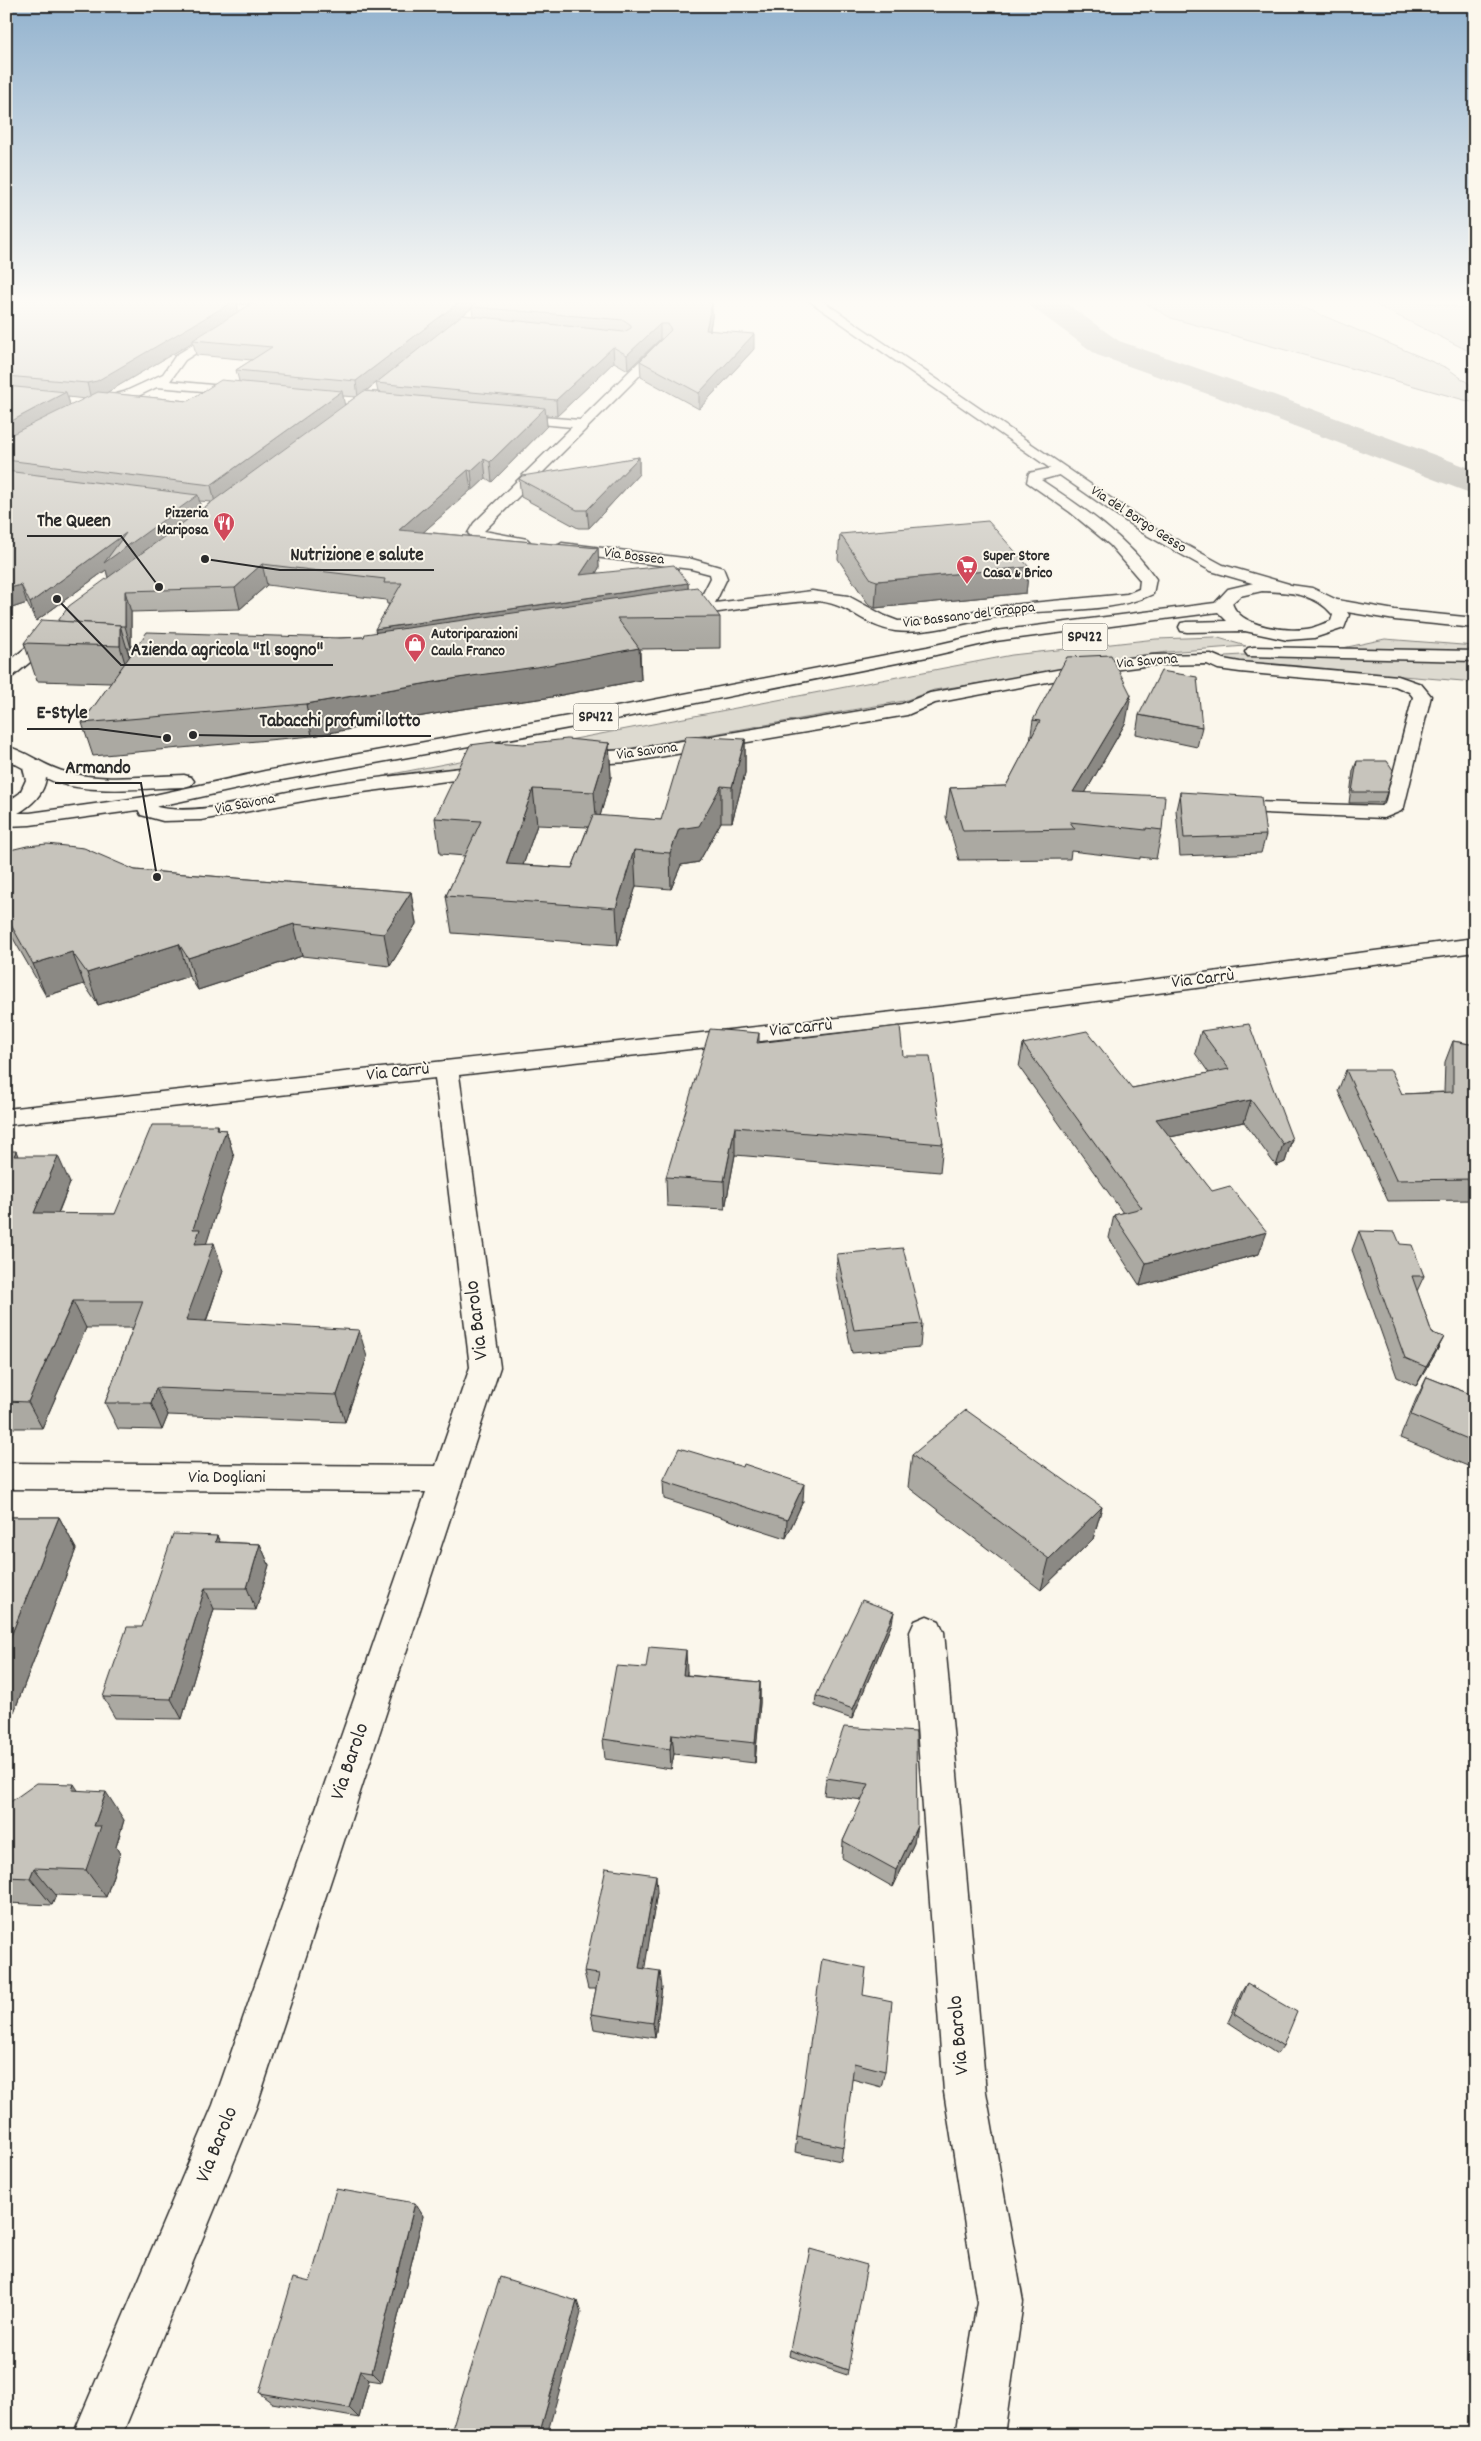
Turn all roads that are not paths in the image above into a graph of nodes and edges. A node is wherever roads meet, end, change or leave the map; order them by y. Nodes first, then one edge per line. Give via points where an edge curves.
1 (594, 414) edge
2 (979, 414) edge
3 (495, 416) edge
4 (584, 424) junction
5 (1061, 470) junction
6 (1217, 568) junction
7 (1283, 587) junction
8 (1226, 600) junction
9 (1335, 605) junction
10 (704, 609) junction
11 (655, 616) edge
12 (73, 619) edge
13 (1475, 623) edge
14 (1338, 624) junction
15 (1243, 626) junction
16 (1358, 627) dead end
17 (1387, 630) dead end
18 (1475, 640) edge
19 (34, 648) junction
20 (63, 651) edge
21 (927, 652) junction
22 (1475, 656) edge
23 (1211, 659) junction
24 (6, 673) edge
25 (6, 752) edge
26 (554, 762) edge
27 (31, 763) junction
28 (515, 767) edge
29 (265, 777) junction
30 (145, 803) junction
31 (1205, 806) edge
32 (6, 812) edge
33 (6, 820) edge
34 (1475, 945) edge
35 (446, 1068) junction
36 (6, 1117) edge
37 (6, 1476) edge
38 (447, 1479) junction
39 (927, 1632) dead end
40 (97, 2435) edge
41 (979, 2435) edge

1 - 4 street, Via Bossea
2 - 5 street, Via del Borgo Gesso
3 - 4 street
4 - 10 street, Via Bossea via 479,526 476,533 485,538 692,564 717,571 720,578
5 - 6 street, Via del Borgo Gesso via 1148,530
5 - 10 street, Via Bassano del Grappa via 1034,476 1034,482 1075,509 1115,542 1148,579 1147,591 1130,599 1009,610 923,625 896,626 842,599 812,596
6 - 7 street, Via del Borgo Gesso
6 - 8 street
7 - 8 street, Via Savona via 1244,588
7 - 9 street via 1322,597
8 - 15 street via 1233,620
8 - 21 street, Via Savona / SP422 via 996,636
9 - 13 street
9 - 14 street via 1341,615
10 - 11 street, Via Bassano del Grappa
12 - 19 street
14 - 15 street via 1318,633 1286,635
14 - 16 street
15 - 21 street, Via Savona / SP422 via 1191,627
17 - 18 street
19 - 20 street
19 - 24 street
21 - 29 street, Via Savona / SP422 via 582,720
22 - 23 street, Via Savona via 1226,652 1212,655
23 - 26 street, Via Savona via 1152,660 1106,666 930,698 907,709 629,756
23 - 31 street, Via Savona via 1218,664 1233,666 1398,681 1416,688 1422,696 1394,807 1384,812
25 - 27 street, SP422
27 - 29 street, Via Savona / SP422 via 59,777 97,783
27 - 32 street via 37,773 36,785 27,798
28 - 30 street, Via Savona via 302,795 181,817 158,815 148,811
29 - 30 street, Via Savona / SP422
30 - 33 street, Via Savona / SP422
34 - 35 street, Via Carrù via 948,1013
35 - 36 street, Via Carrù
35 - 38 street, Via Barolo via 485,1368
37 - 38 street, Via Dogliani
38 - 40 street, Via Barolo via 234,2108
39 - 41 street, Via Barolo via 965,2092 1000,2302

